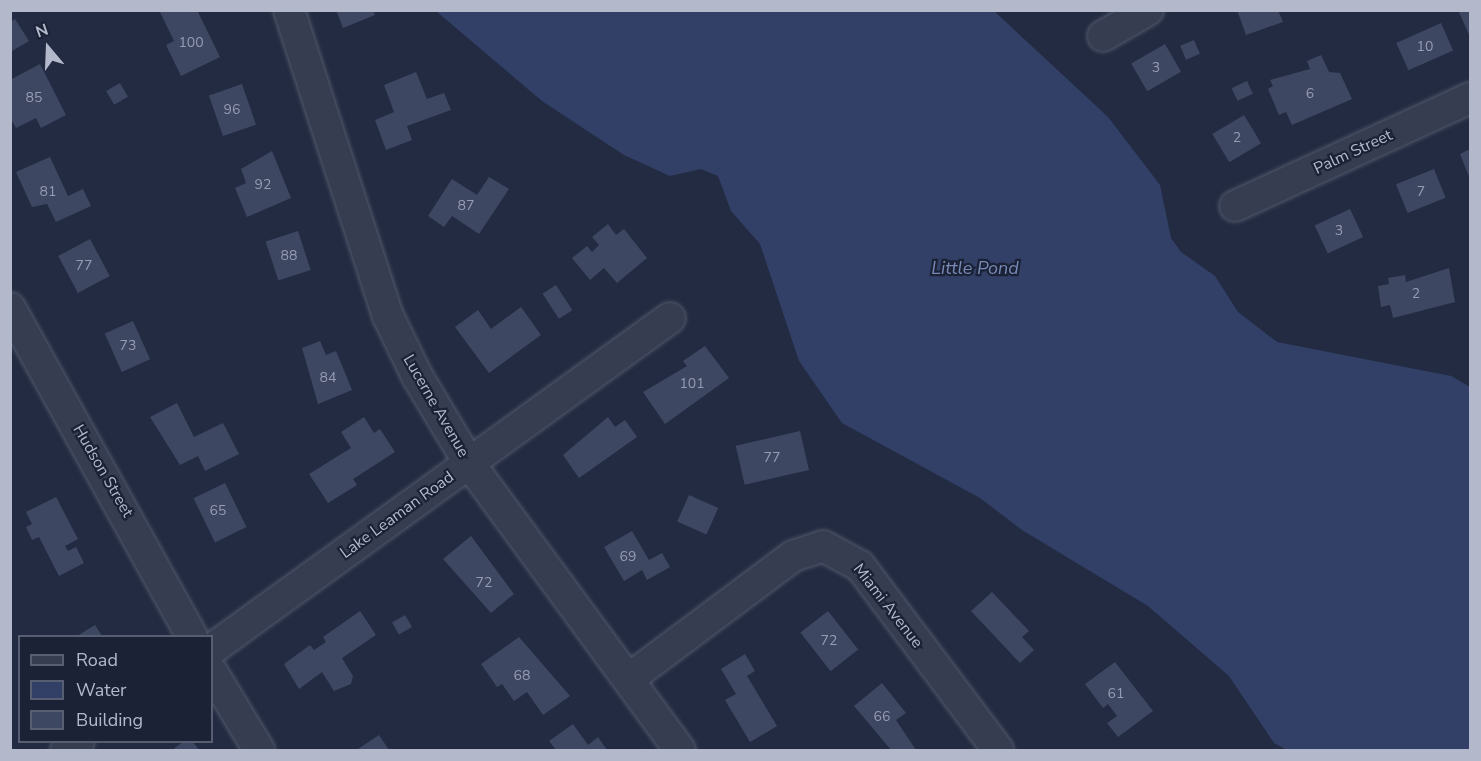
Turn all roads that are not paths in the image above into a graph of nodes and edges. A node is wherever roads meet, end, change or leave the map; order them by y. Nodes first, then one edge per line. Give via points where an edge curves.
1 (289, 10) edge
2 (1148, 10) edge
3 (1103, 36) dead end
4 (1470, 98) edge
5 (1236, 206) dead end
6 (10, 308) edge
7 (670, 318) dead end
8 (469, 464) junction
9 (191, 635) edge
10 (213, 648) edge
11 (213, 674) edge
12 (630, 678) junction
13 (259, 750) edge
14 (680, 750) edge
15 (998, 750) edge

1 - 8 street, Lucerne Avenue via 388,316
2 - 3 street
4 - 5 street, Palm Street
6 - 9 street, Hudson Street
7 - 8 street, Lake Leaman Road
8 - 10 street, Lake Leaman Road
8 - 12 street, Lucerne Avenue
11 - 13 street
12 - 14 street, Lucerne Avenue
12 - 15 street, Miami Avenue via 793,556 823,546 860,566

